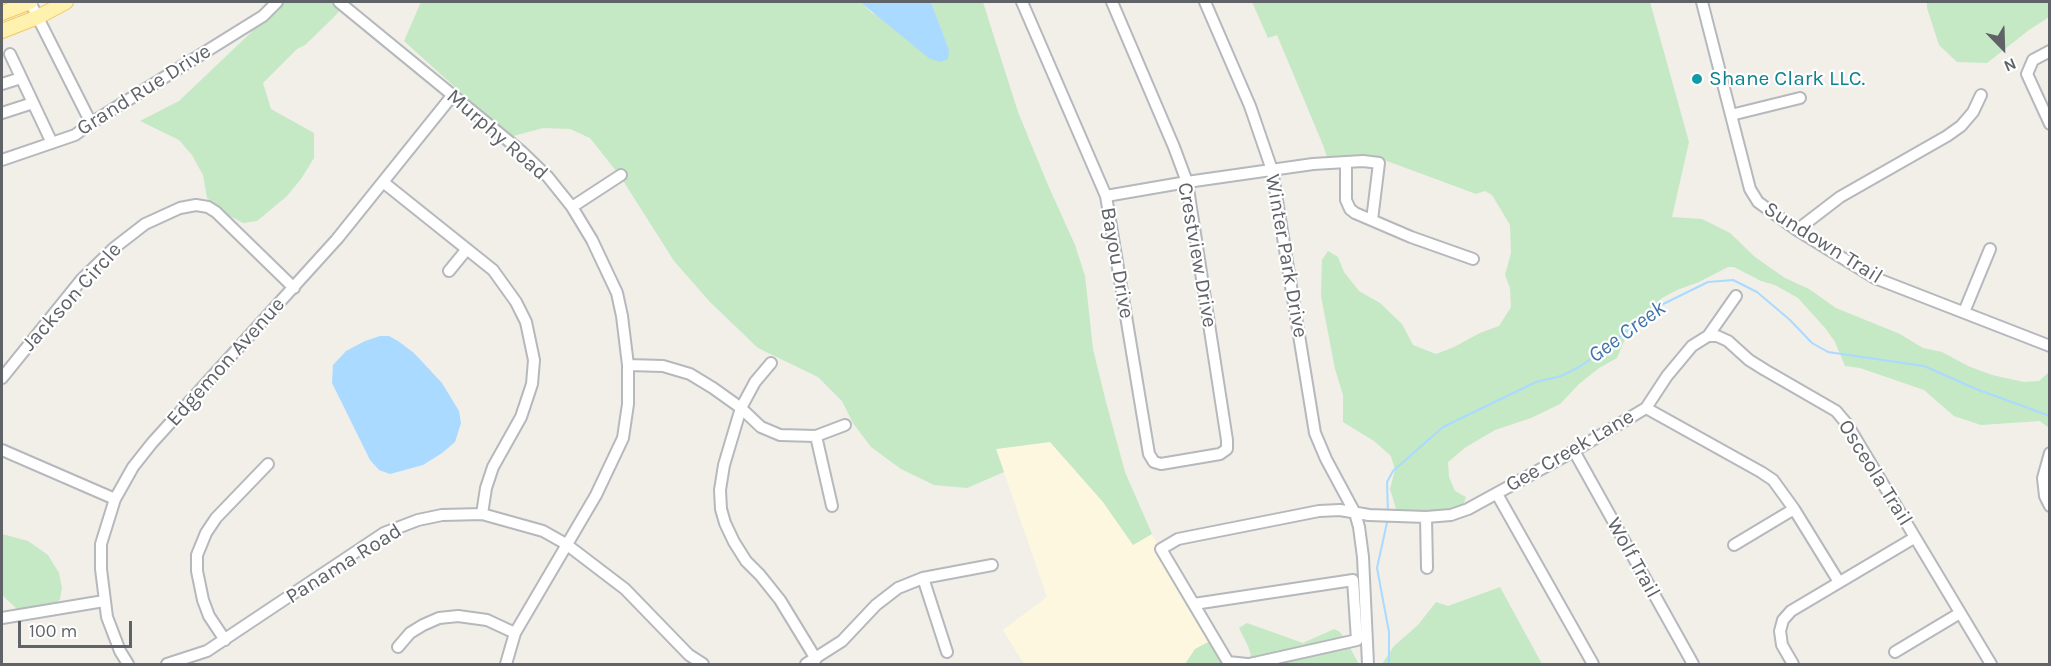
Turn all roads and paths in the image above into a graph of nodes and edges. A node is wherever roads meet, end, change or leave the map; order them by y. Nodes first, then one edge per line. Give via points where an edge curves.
1 (30, 2) edge
2 (66, 2) edge
3 (277, 2) edge
4 (339, 2) edge
5 (1022, 2) edge
6 (1112, 2) edge
7 (1205, 2) edge
8 (1705, 2) edge
9 (2, 13) edge
10 (38, 17) junction
11 (2, 31) edge
12 (2049, 51) edge
13 (10, 54) dead end
14 (21, 78) junction
15 (2, 84) edge
16 (1981, 95) dead end
17 (452, 96) junction
18 (1800, 98) dead end
19 (33, 103) junction
20 (2, 113) edge
21 (1731, 115) junction
22 (90, 123) junction
23 (2049, 124) edge
24 (52, 143) junction
25 (2, 160) edge
26 (1346, 162) junction
27 (1272, 170) junction
28 (621, 175) dead end
29 (383, 182) junction
30 (1187, 182) junction
31 (1106, 196) junction
32 (572, 207) junction
33 (1372, 220) junction
34 (1797, 230) junction
35 (467, 249) junction
36 (1990, 249) dead end
37 (1473, 259) dead end
38 (449, 271) dead end
39 (294, 288) junction
40 (1736, 296) dead end
41 (1964, 312) junction
42 (1708, 336) junction
43 (2049, 346) edge
44 (771, 363) dead end
45 (628, 364) junction
46 (2, 378) edge
47 (741, 408) junction
48 (1646, 408) junction
49 (845, 425) dead end
50 (816, 436) junction
51 (1227, 449) joint
52 (2, 450) edge
53 (1574, 451) junction
54 (2049, 453) edge
55 (268, 464) dead end
56 (2046, 488) edge
57 (1497, 494) junction
58 (116, 499) junction
59 (832, 506) dead end
60 (2049, 506) edge
61 (1794, 509) junction
62 (1355, 513) junction
63 (482, 514) junction
64 (1426, 517) junction
65 (1914, 538) junction
66 (566, 543) junction
67 (1734, 545) dead end
68 (992, 564) dead end
69 (1427, 568) dead end
70 (923, 578) junction
71 (1839, 582) junction
72 (104, 601) junction
73 (1194, 604) junction
74 (1960, 613) junction
75 (2, 618) edge
76 (515, 633) junction
77 (225, 640) junction
78 (398, 647) dead end
79 (947, 652) dead end
80 (1895, 652) dead end
81 (816, 659) junction
82 (128, 664) edge
83 (167, 664) edge
84 (506, 664) edge
85 (703, 664) edge
86 (806, 664) edge
87 (1249, 664) edge
88 (1368, 664) edge
89 (1593, 664) edge
90 (1693, 664) edge
91 (1793, 664) edge
92 (1991, 664) edge

1 - 9 main road
1 - 10 street
2 - 10 main road
3 - 22 street, Grand Rue Drive via 263,16
4 - 17 street, Murphy Road
5 - 31 street, Bayou Drive
6 - 30 street, Crestview Drive
7 - 27 street, Winter Park Drive via 1250,106
8 - 21 street, Sundown Trail
10 - 11 main road
10 - 22 street
12 - 23 street via 2033,60 2027,74
13 - 14 street
14 - 15 street
14 - 19 street
16 - 34 street via 1961,126 1840,197
17 - 29 street, Edgemon Avenue
17 - 32 street, Murphy Road via 522,152
18 - 21 street
19 - 20 street
19 - 24 street
21 - 34 street, Sundown Trail via 1753,195 1764,208
22 - 24 street, Grand Rue Drive via 75,135
24 - 25 street, Grand Rue Drive
26 - 27 street
26 - 33 street via 1346,200 1350,209
26 - 33 street via 1379,164
27 - 30 street
27 - 62 street, Winter Park Drive via 1315,433
28 - 32 street
29 - 35 street
29 - 39 street, Edgemon Avenue
30 - 31 street
30 - 51 street, Crestview Drive
31 - 51 street, Bayou Drive via 1149,454 1161,464 1220,454
32 - 45 street, Murphy Road via 617,293
33 - 37 street
34 - 41 street, Sundown Trail via 1875,278
35 - 38 street
35 - 63 street via 493,270 516,302 526,322 534,360 526,403 493,467
36 - 41 street
39 - 46 street, Jackson Circle via 216,212 196,205 180,208 145,224 114,248 82,279
39 - 58 street, Edgemon Avenue via 152,443
40 - 42 street, Gee Creek Lane
41 - 43 street, Sundown Trail
42 - 48 street, Gee Creek Lane via 1692,346
42 - 65 street, Osceola Trail via 1728,341 1749,360 1836,411
44 - 47 street
45 - 47 street via 663,366 690,374
45 - 66 street, Murphy Road via 623,438 596,495
47 - 50 street via 761,427 780,435
47 - 81 street via 720,490 725,523 746,561 780,600
48 - 53 street, Gee Creek Lane
48 - 61 street via 1761,472 1782,491
49 - 50 street
50 - 59 street
52 - 58 street
53 - 57 street, Gee Creek Lane
53 - 90 street, Wolf Trail
54 - 56 street via 2043,470
55 - 77 street via 216,518 197,555 203,600
56 - 60 street
57 - 64 street, Gee Creek Lane via 1468,509
57 - 89 street
58 - 72 street, Edgemon Avenue via 101,544
61 - 67 street
61 - 71 street
62 - 64 street, Gee Creek Lane
62 - 73 street, Gee Creek Lane via 1319,511 1178,539 1161,549
62 - 88 street, Winter Park Drive via 1364,557
63 - 66 street, Panama Road via 543,531
63 - 77 street, Panama Road via 442,515 384,533
64 - 69 street
65 - 71 street
65 - 74 street, Osceola Trail
66 - 76 street, Murphy Road
66 - 85 street, Panama Road via 625,589 689,655
68 - 70 street
70 - 79 street
70 - 81 street via 898,588 842,641
71 - 91 street via 1783,620 1782,645
72 - 75 street
72 - 82 street, Edgemon Avenue via 111,630
73 - 87 street via 1228,662
73 - 87 street via 1353,580 1357,639
74 - 80 street
74 - 92 street, Osceola Trail
76 - 78 street via 487,620 439,618 410,633
76 - 84 street, Murphy Road
77 - 83 street, Panama Road via 207,651
81 - 86 street

